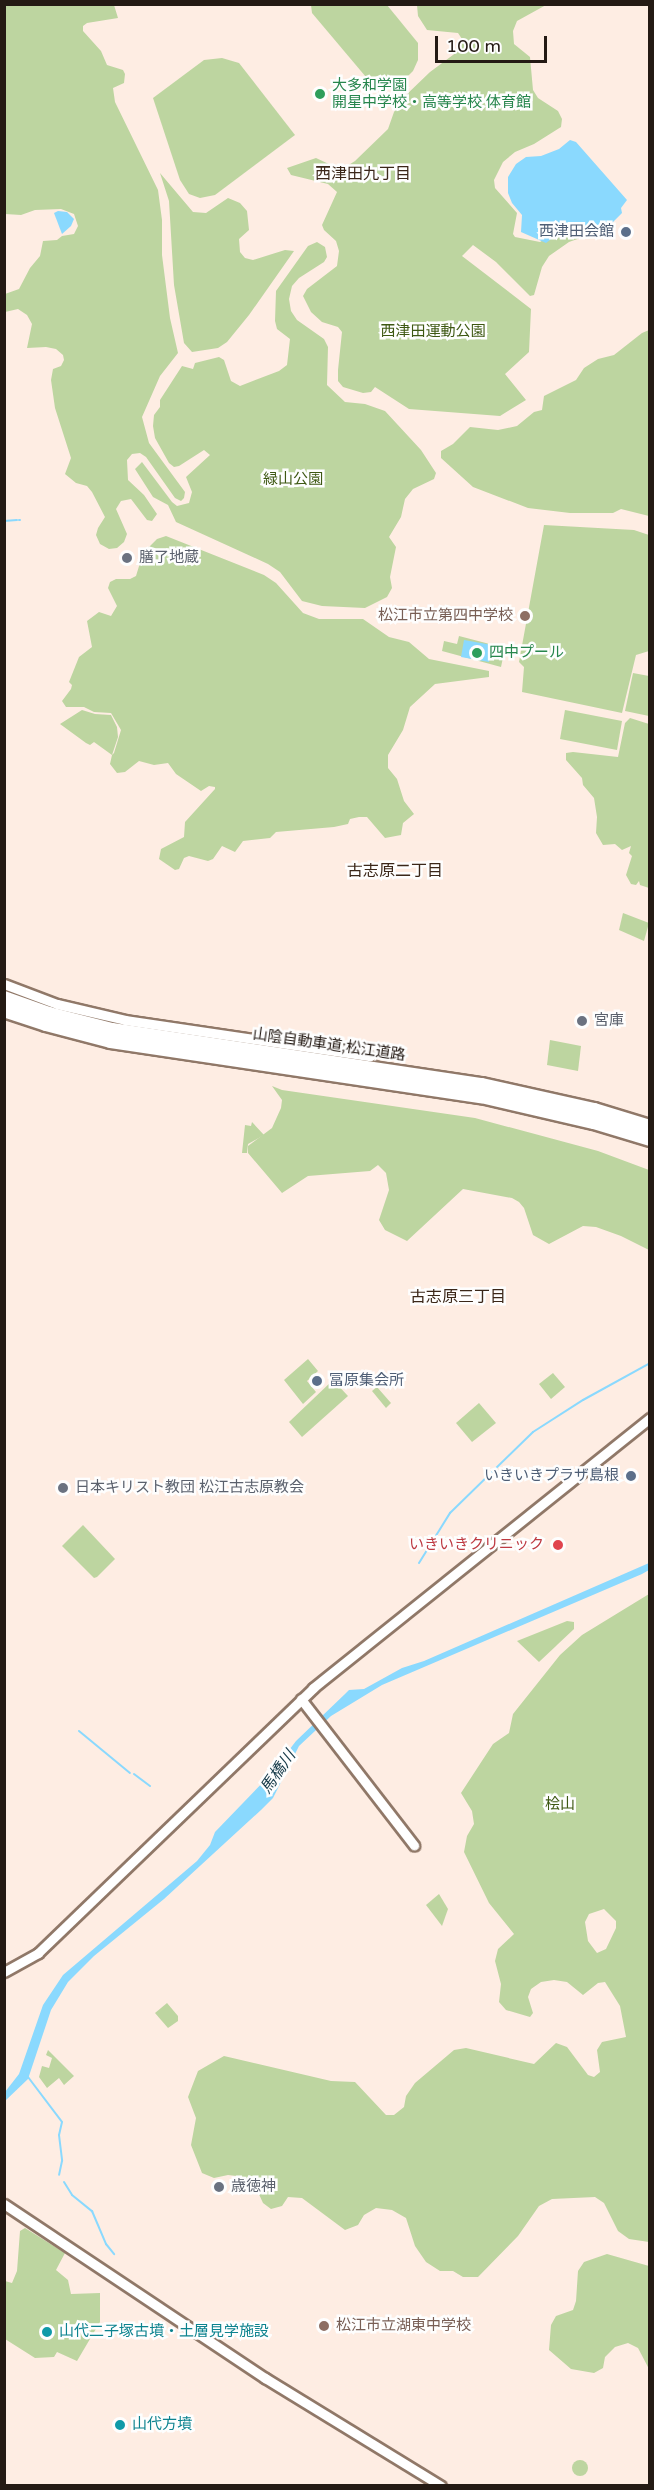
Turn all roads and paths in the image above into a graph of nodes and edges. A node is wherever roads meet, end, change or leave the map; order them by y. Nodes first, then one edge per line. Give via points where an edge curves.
1 (4, 984) edge
2 (4, 998) edge
3 (4, 1010) edge
4 (369, 1056) dead end
5 (481, 1096) junction
6 (537, 1096) junction
7 (650, 1119) edge
8 (650, 1127) edge
9 (650, 1139) edge
10 (650, 1148) edge
11 (650, 1418) edge
12 (301, 1699) junction
13 (414, 1845) dead end
14 (4, 1972) edge
15 (4, 2204) edge
16 (441, 2486) edge

1 - 4 street via 57,1004 125,1020
2 - 6 highway, 山陰自動車道;松江道路 via 49,1014 123,1032 415,1074
3 - 5 highway, 山陰自動車道;松江道路 via 111,1041
5 - 9 highway, 山陰自動車道;松江道路
5 - 10 highway
6 - 7 highway
6 - 8 highway, 山陰自動車道;松江道路
11 - 12 street
12 - 13 street
12 - 14 street via 38,1953
15 - 16 street via 265,2378

